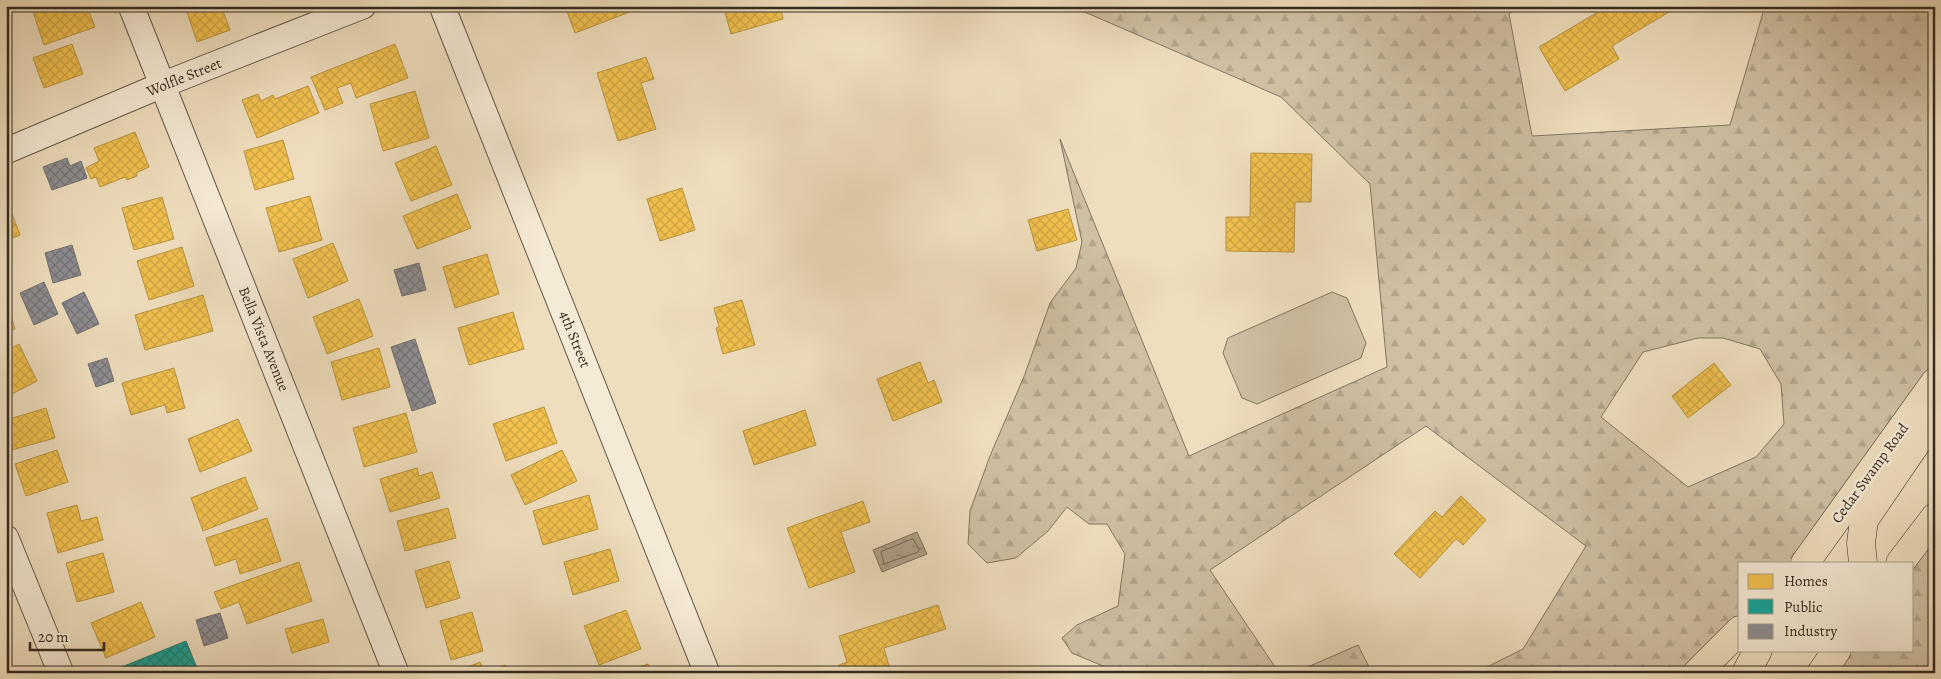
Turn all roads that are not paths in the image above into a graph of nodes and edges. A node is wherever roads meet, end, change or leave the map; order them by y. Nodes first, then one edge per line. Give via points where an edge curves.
1 (131, 6) edge
2 (363, 6) edge
3 (442, 6) edge
4 (162, 85) junction
5 (6, 151) edge
6 (1935, 382) edge
7 (1935, 416) edge
8 (1935, 517) edge
9 (6, 538) edge
10 (1806, 562) edge
11 (1864, 562) edge
12 (1901, 562) edge
13 (1738, 632) edge
14 (1757, 652) edge
15 (1836, 652) edge
16 (61, 673) edge
17 (396, 673) edge
18 (707, 673) edge
19 (1696, 673) edge
20 (1746, 673) edge
21 (1821, 673) edge

1 - 4 street, Bella Vista Avenue
2 - 4 street, Wolfle Street
3 - 18 street, 4th Street
4 - 5 street, Wolfle Street
4 - 17 street, Bella Vista Avenue
6 - 10 main road, Cedar Swamp Road
7 - 11 main road via 1864,520 1861,543
8 - 12 main road
9 - 16 street
13 - 19 main road
14 - 20 main road
15 - 21 main road

